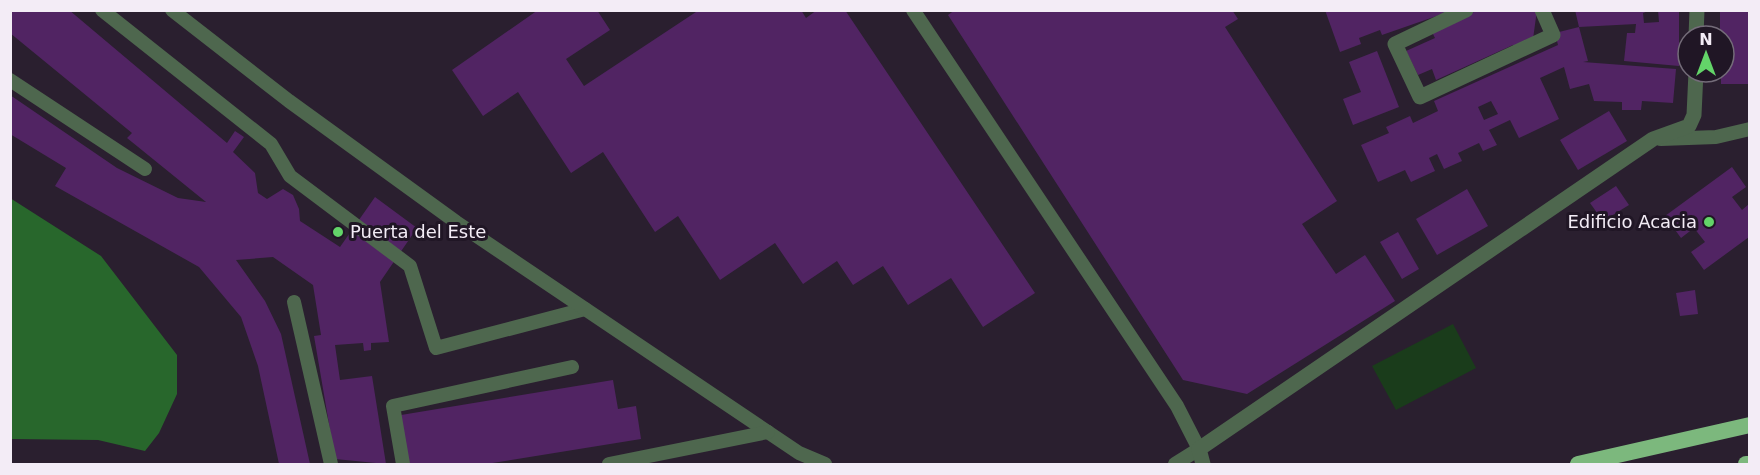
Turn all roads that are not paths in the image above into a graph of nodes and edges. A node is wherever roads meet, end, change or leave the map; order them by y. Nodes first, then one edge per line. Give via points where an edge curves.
1 (102, 10) edge
2 (172, 10) edge
3 (913, 10) edge
4 (1466, 10) edge
5 (1542, 10) edge
6 (10, 80) edge
7 (1695, 84) edge
8 (1749, 129) edge
9 (1653, 139) junction
10 (145, 169) dead end
11 (294, 302) dead end
12 (585, 309) junction
13 (572, 367) dead end
14 (1749, 425) edge
15 (768, 432) junction
16 (1199, 449) junction
17 (331, 465) edge
18 (403, 465) edge
19 (609, 465) edge
20 (825, 465) edge
21 (1175, 465) edge
22 (1203, 465) edge
23 (1578, 465) edge

1 - 12 lane via 271,144 290,176 410,266 436,348
2 - 12 lane via 308,115
3 - 16 lane via 1177,406
4 - 5 street via 1395,44 1420,97 1553,35
6 - 10 lane
7 - 9 street via 1694,115 1689,126
8 - 9 lane via 1716,137
9 - 16 street
11 - 17 lane
12 - 15 lane
13 - 18 lane via 393,406
14 - 23 highway
15 - 19 lane
15 - 20 lane
16 - 21 lane
16 - 22 street

